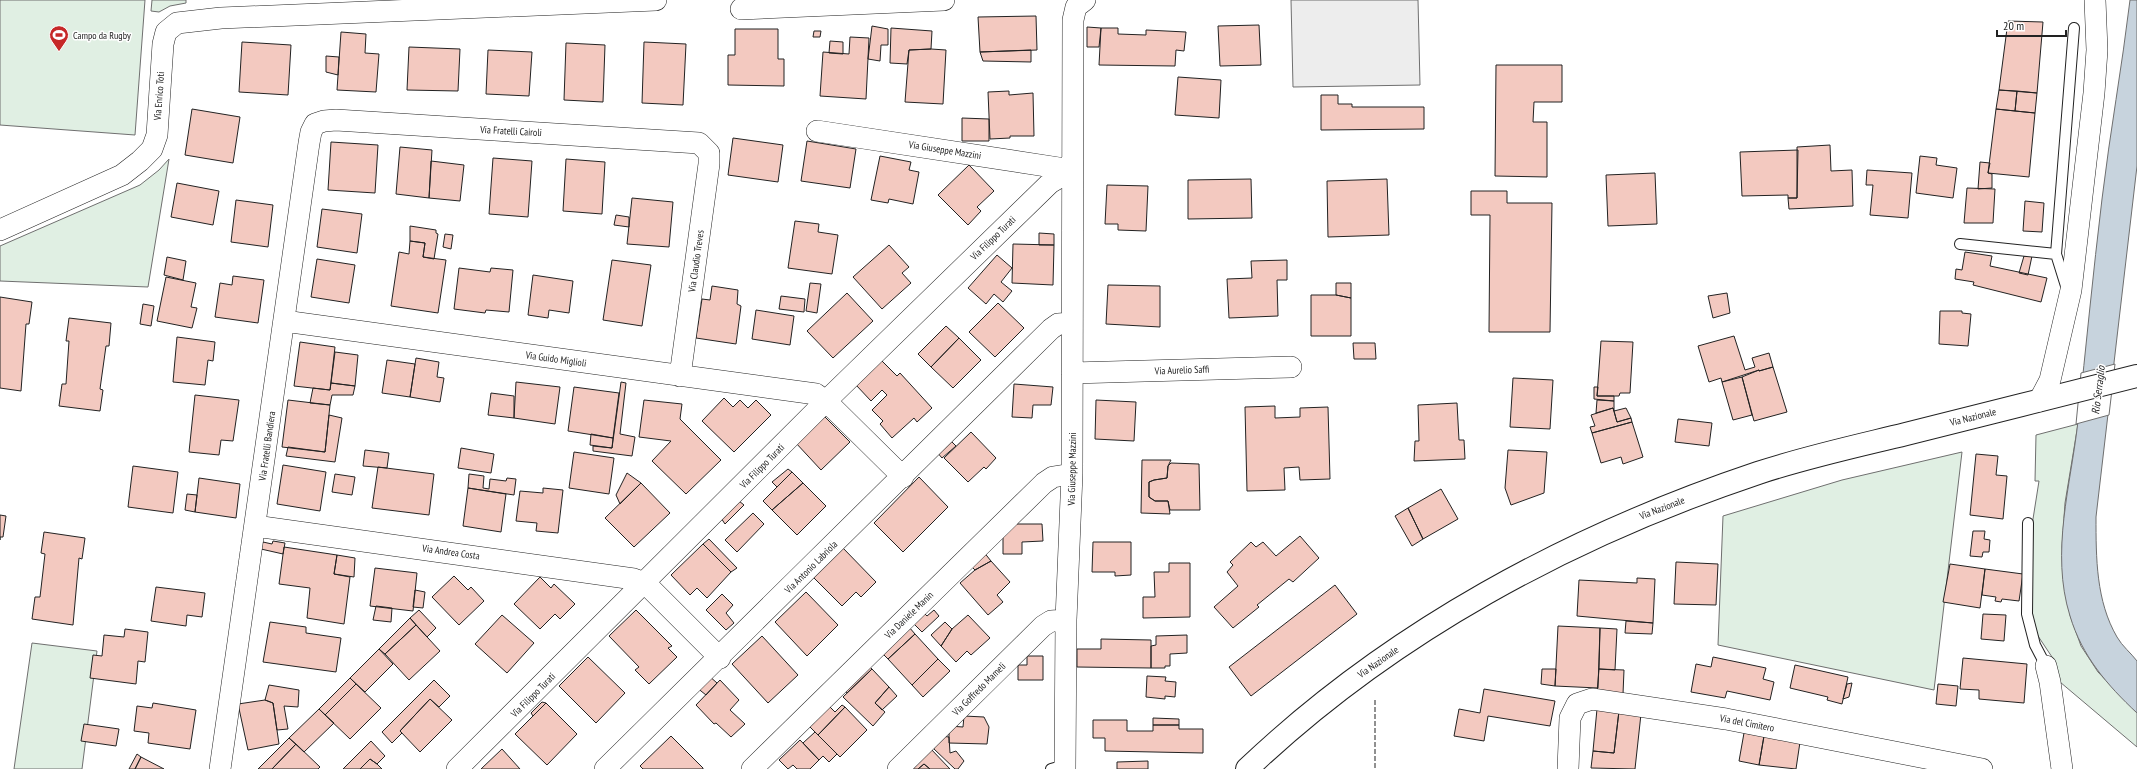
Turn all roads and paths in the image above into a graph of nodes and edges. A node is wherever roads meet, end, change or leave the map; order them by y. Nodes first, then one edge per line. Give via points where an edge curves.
1 (656, 0) edge
2 (944, 0) edge
3 (2095, 0) edge
4 (1076, 2) edge
5 (325, 8) edge
6 (741, 9) dead end
7 (2074, 28) dead end
8 (315, 124) joint
9 (817, 131) dead end
10 (705, 148) joint
11 (1072, 170) junction
12 (0, 230) edge
13 (1960, 244) dead end
14 (2056, 254) junction
15 (2071, 290) junction
16 (284, 321) junction
17 (1072, 322) junction
18 (1291, 367) dead end
19 (1072, 373) junction
20 (680, 376) junction
21 (2137, 376) edge
22 (826, 401) junction
23 (2039, 401) junction
24 (1072, 474) junction
25 (903, 477) junction
26 (2028, 523) dead end
27 (255, 526) junction
28 (645, 584) junction
29 (1066, 620) junction
30 (720, 658) junction
31 (2046, 666) joint
32 (1060, 768) edge
33 (220, 769) edge
34 (457, 769) edge
35 (605, 769) edge
36 (752, 769) edge
37 (898, 769) edge
38 (1247, 769) edge
39 (1568, 769) edge
40 (1982, 769) edge
41 (2062, 769) edge

1 - 5 street, Via Enrico Toti
2 - 6 street
3 - 15 street via 2097,50 2094,93
4 - 11 street, Via Giuseppe Mazzini via 1073,20
5 - 12 street, Via Enrico Toti via 177,23 166,32 162,44 157,135 152,149 122,175
7 - 14 lane
8 - 10 street, Via Fratelli Cairoli via 336,120 667,140 699,143
8 - 16 street, Via Fratelli Bandiera via 309,143
9 - 11 street, Via Giuseppe Mazzini
10 - 20 street, Via Claudio Treves via 709,153 709,164
11 - 17 street, Via Giuseppe Mazzini
11 - 22 street, Via Filippo Turati via 1050,183
13 - 14 lane
14 - 15 lane via 2067,288
15 - 23 street via 2050,380
16 - 20 street, Via Guido Miglioli
16 - 27 street, Via Fratelli Bandiera
17 - 19 street, Via Giuseppe Mazzini
17 - 25 street, Via Antonio Labriola via 1058,324 1051,329
18 - 19 street, Via Aurelio Saffi
19 - 24 street, Via Giuseppe Mazzini
20 - 22 street, Via Guido Miglioli via 816,394
21 - 23 main road, Via Nazionale
22 - 25 street
22 - 28 street, Via Filippo Turati
23 - 38 main road, Via Nazionale via 1793,463 1681,500 1606,531 1496,587 1421,632 1325,702
24 - 29 street, Via Giuseppe Mazzini
24 - 36 street, Via Daniele Manin via 1053,477 1044,483
25 - 30 street, Via Antonio Labriola
26 - 31 lane via 2027,614 2035,645
27 - 28 street, Via Andrea Costa via 616,575 634,578
27 - 33 street, Via Fratelli Bandiera
28 - 30 street
28 - 34 street, Via Filippo Turati
29 - 32 street, Via Giuseppe Mazzini
29 - 37 street, Via Goffredo Mameli via 1051,621 1042,626
30 - 35 street, Via Antonio Labriola
31 - 41 street
39 - 40 street, Via del Cimitero via 1570,718 1577,704 1592,699 1726,719

